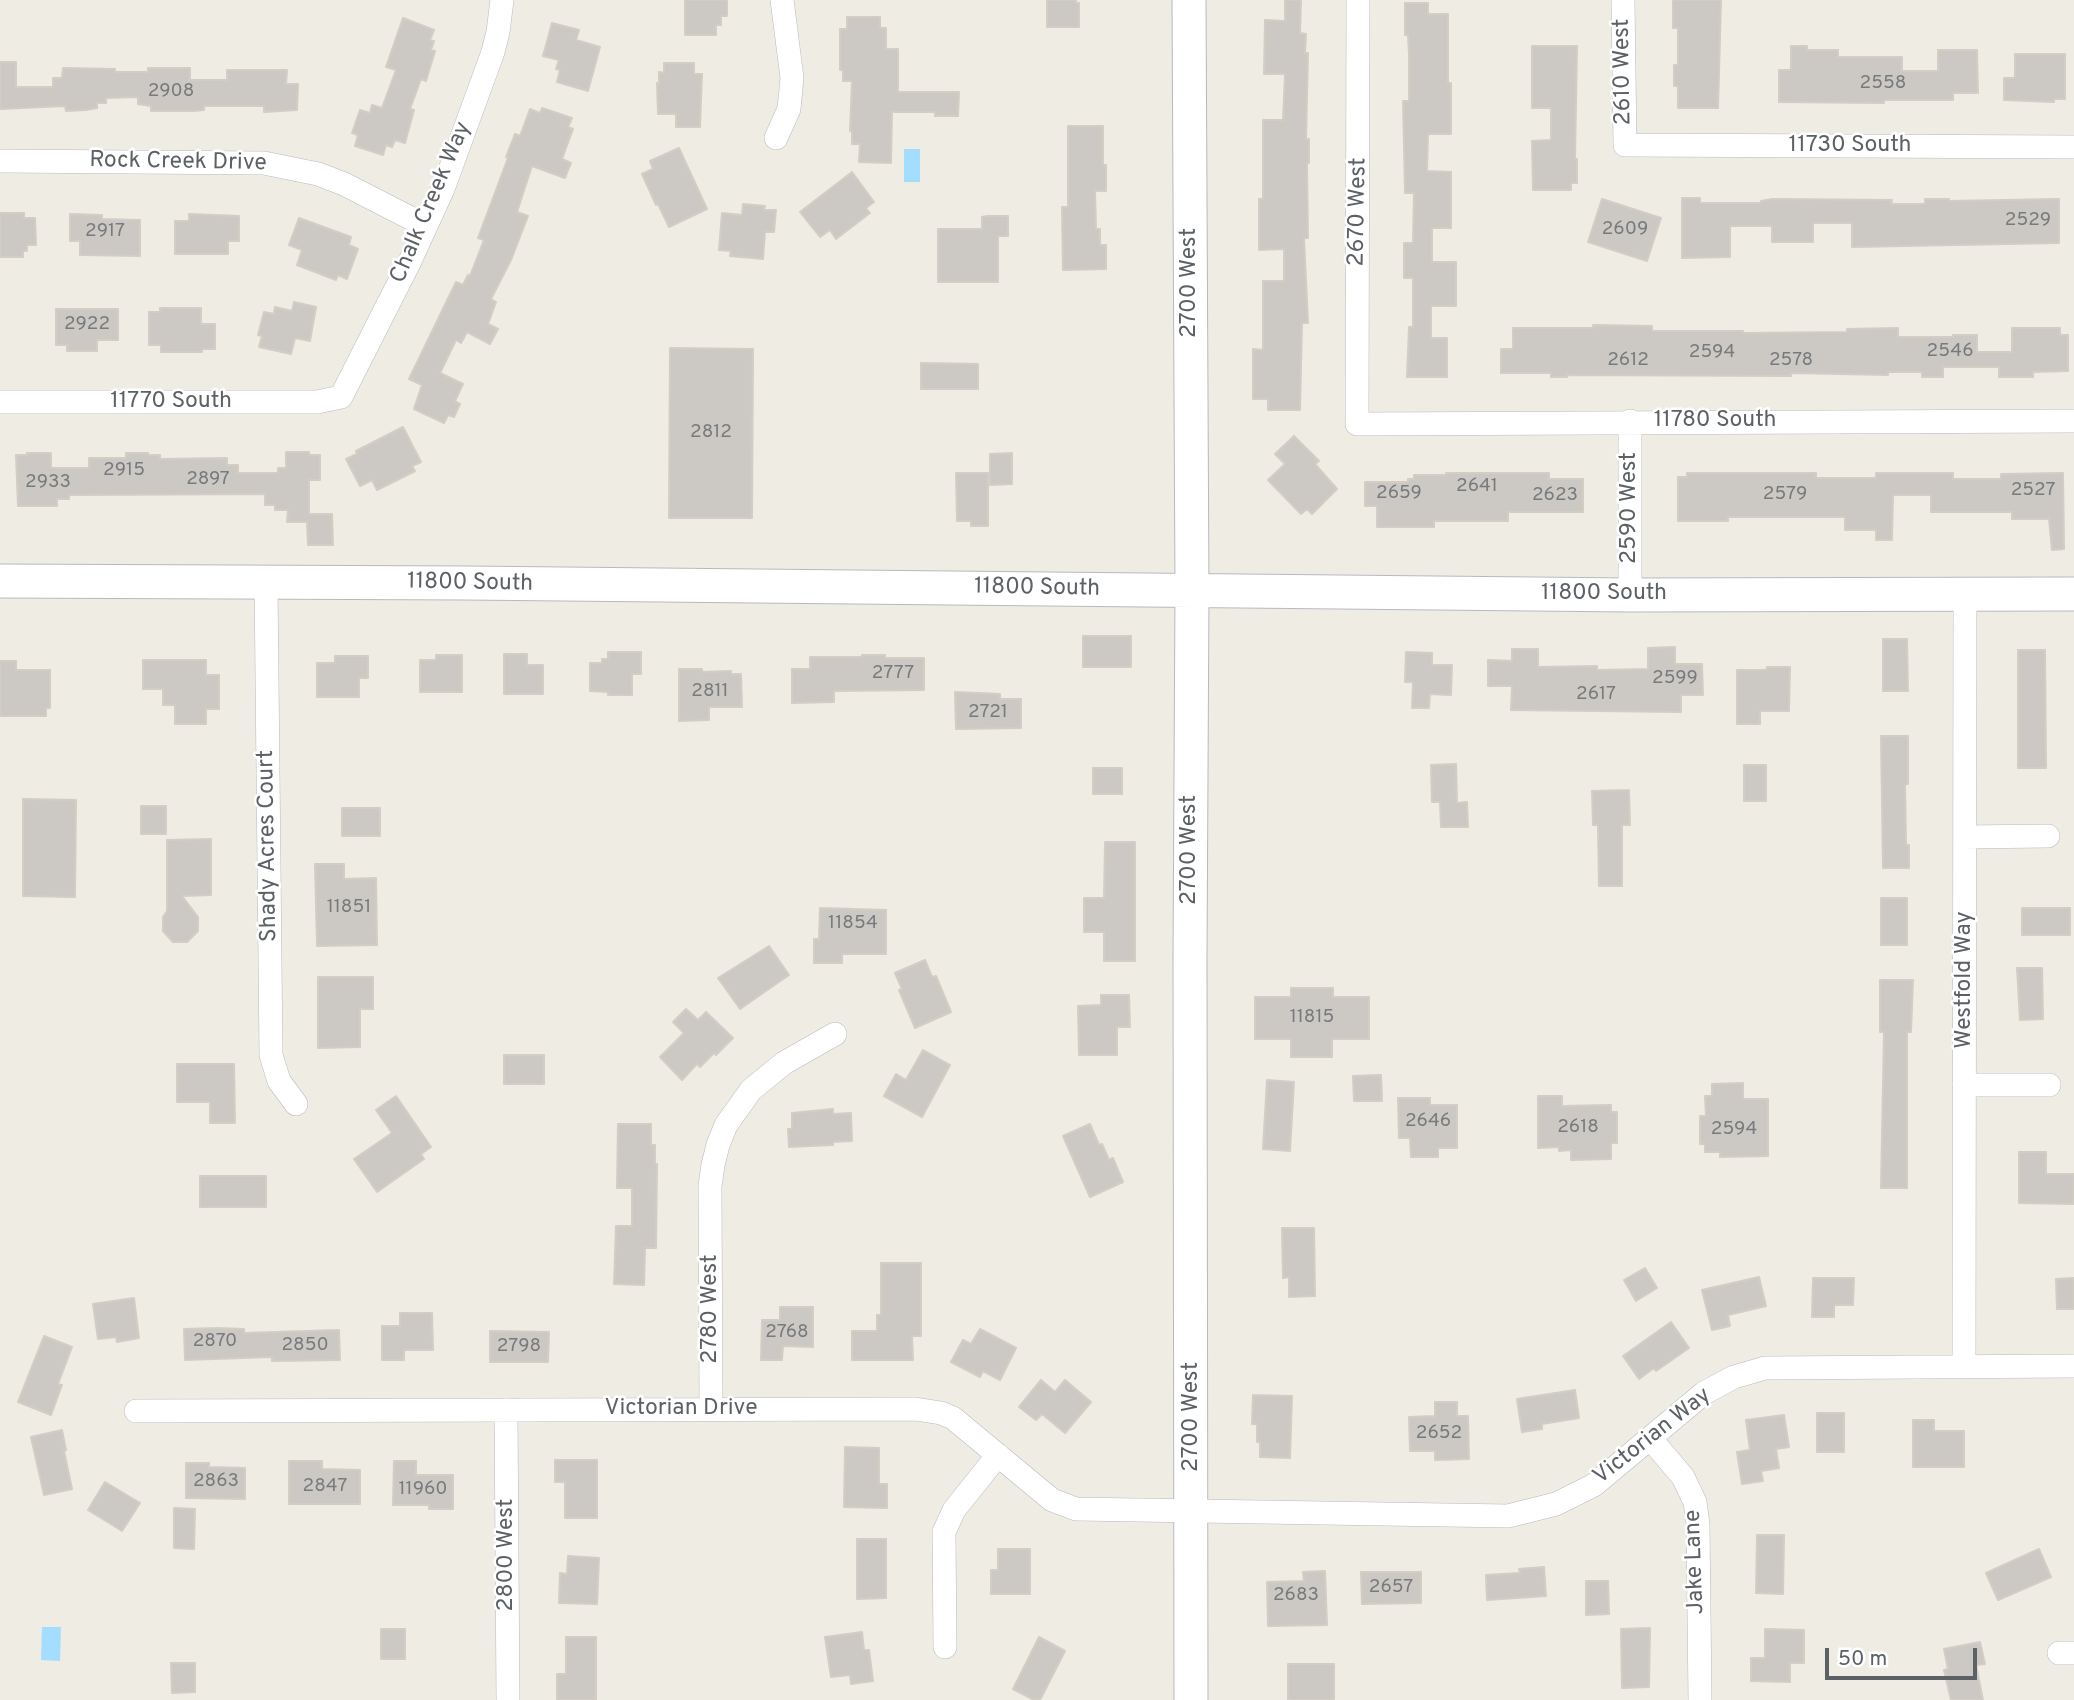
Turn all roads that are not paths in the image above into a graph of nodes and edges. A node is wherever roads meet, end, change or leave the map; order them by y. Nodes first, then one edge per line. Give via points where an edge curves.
1 (502, 0) edge
2 (782, 0) edge
3 (1189, 0) edge
4 (1358, 0) edge
5 (1623, 0) edge
6 (776, 138) dead end
7 (1625, 145) joint
8 (2074, 147) edge
9 (0, 161) edge
10 (426, 226) junction
11 (341, 397) joint
12 (0, 401) edge
13 (1630, 421) junction
14 (2074, 421) edge
15 (1357, 424) joint
16 (0, 582) edge
17 (266, 582) junction
18 (1192, 591) junction
19 (1965, 594) junction
20 (2074, 594) edge
21 (1630, 595) junction
22 (2048, 836) dead end
23 (1965, 837) junction
24 (835, 1034) dead end
25 (1964, 1085) junction
26 (2049, 1085) dead end
27 (296, 1104) dead end
28 (1964, 1366) junction
29 (2074, 1366) edge
30 (711, 1409) junction
31 (506, 1410) junction
32 (136, 1411) dead end
33 (1650, 1438) junction
34 (998, 1455) junction
35 (1192, 1510) junction
36 (945, 1647) dead end
37 (508, 1700) edge
38 (1191, 1700) edge
39 (1700, 1700) edge

1 - 10 street, Chalk Creek Way via 493,52
2 - 6 street via 792,78 789,109
3 - 18 main road, 2700 West
4 - 15 street, 2670 West
5 - 7 street, 2610 West
7 - 8 street, 11730 South
9 - 10 street, Rock Creek Drive via 264,163 344,184
10 - 11 street, Chalk Creek Way
11 - 12 street, 11770 South via 317,402
13 - 14 street, 11780 South
13 - 15 street, 11780 South
13 - 21 street, 2590 West
16 - 17 main road, 11800 South
17 - 18 main road, 11800 South
17 - 27 street, Shady Acres Court via 271,1055 279,1081
18 - 21 main road, 11800 South
18 - 35 main road, 2700 West
19 - 20 main road, 11800 South
19 - 21 main road, 11800 South
19 - 23 street, Westfold Way
22 - 23 street
23 - 25 street, Westfold Way
24 - 30 street, 2780 West via 766,1075 726,1125 713,1165 710,1208
25 - 26 street
25 - 28 street, Westfold Way
28 - 29 street, Victorian Way
28 - 33 street, Victorian Way via 1765,1368 1704,1393
30 - 31 street, Victorian Drive
30 - 34 street, Victorian Drive via 928,1410 953,1418
31 - 32 street, Victorian Drive
31 - 37 street, 2800 West
33 - 35 street, Victorian Way via 1594,1485 1556,1504 1508,1516
33 - 39 street, Jake Lane via 1683,1478 1695,1502
34 - 35 street, Victorian Drive via 1064,1506
34 - 36 street via 954,1510 944,1532
35 - 38 main road, 2700 West

